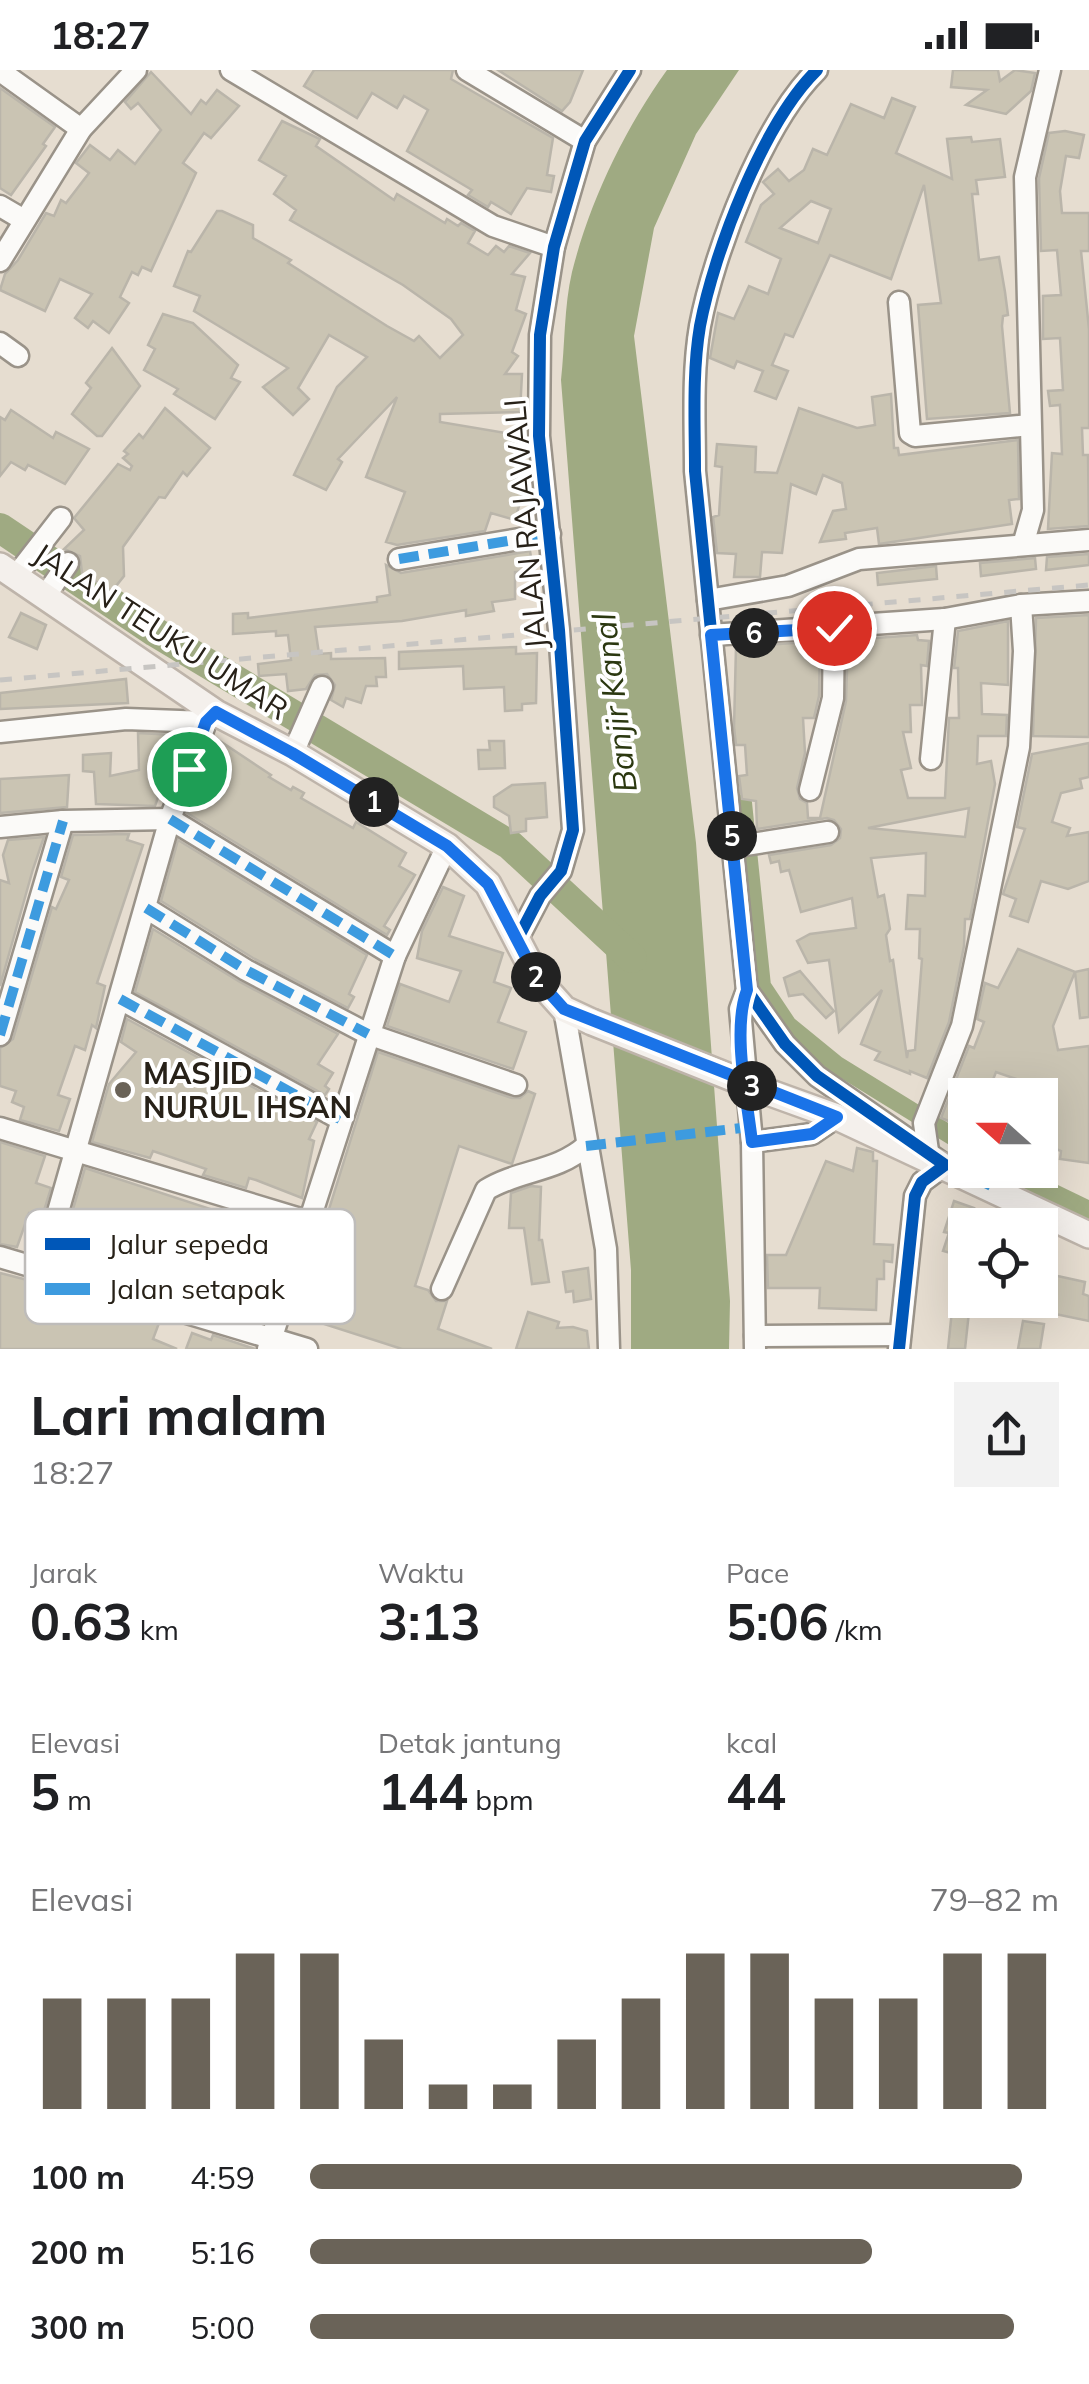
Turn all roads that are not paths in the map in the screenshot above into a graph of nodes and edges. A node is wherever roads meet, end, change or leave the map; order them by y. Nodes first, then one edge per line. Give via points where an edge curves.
1 (136, 70) edge
2 (231, 70) edge
3 (467, 70) edge
4 (630, 70) edge
5 (817, 70) edge
6 (1050, 70) edge
7 (0, 71) edge
8 (82, 129) junction
9 (586, 141) junction
10 (0, 206) edge
11 (24, 220) junction
12 (554, 248) junction
13 (0, 261) edge
14 (899, 302) dead end
15 (0, 343) edge
16 (18, 356) dead end
17 (1030, 425) junction
18 (60, 518) dead end
19 (550, 534) junction
20 (1089, 540) edge
21 (1023, 545) junction
22 (399, 559) dead end
23 (68, 564) dead end
24 (10, 570) edge
25 (50, 589) junction
26 (708, 600) junction
27 (1089, 600) edge
28 (1021, 605) junction
29 (945, 619) junction
30 (834, 628) junction
31 (711, 635) junction
32 (320, 695) dead end
33 (211, 717) junction
34 (0, 732) edge
35 (296, 746) junction
36 (931, 758) dead end
37 (810, 790) dead end
38 (170, 820) junction
39 (63, 821) junction
40 (0, 828) edge
41 (828, 832) dead end
42 (447, 846) junction
43 (736, 848) junction
44 (146, 908) junction
45 (518, 940) junction
46 (395, 956) junction
47 (747, 990) junction
48 (120, 1000) junction
49 (564, 1009) junction
50 (368, 1034) junction
51 (0, 1035) edge
52 (516, 1085) dead end
53 (837, 1117) junction
54 (340, 1119) junction
55 (0, 1128) edge
56 (752, 1142) junction
57 (586, 1146) junction
58 (76, 1150) junction
59 (936, 1158) junction
60 (59, 1209) edge
61 (268, 1209) edge
62 (311, 1209) edge
63 (1089, 1235) edge
64 (0, 1257) edge
65 (25, 1264) edge
66 (442, 1289) dead end
67 (210, 1324) edge
68 (755, 1342) edge
69 (900, 1342) edge
70 (270, 1344) edge
71 (308, 1349) edge
72 (609, 1349) edge

1 - 8 street
2 - 12 street via 493,226
3 - 9 street
4 - 9 street, JALAN RAJAWALI
5 - 26 street via 771,134 727,232 700,326 696,472
6 - 17 street via 1025,176
7 - 8 street
8 - 11 street
9 - 12 street, JALAN RAJAWALI
10 - 11 street
11 - 13 street
12 - 19 street, JALAN RAJAWALI via 538,380
14 - 17 street via 910,433
15 - 16 street
17 - 21 street via 1033,510
18 - 24 street
19 - 22 street
19 - 45 street, JALAN RAJAWALI via 573,830 561,871
20 - 21 street
21 - 26 street via 859,559 788,586
23 - 25 street
24 - 25 main road, JALAN TEUKU UMAR
25 - 33 main road, JALAN TEUKU UMAR
26 - 31 street
27 - 28 street
28 - 29 street
28 - 59 street via 1019,748 969,996 926,1117
29 - 30 street
29 - 36 street
30 - 31 street
30 - 37 street via 833,698
31 - 43 street
32 - 35 street
33 - 34 street
33 - 35 main road, JALAN TEUKU UMAR
33 - 38 street
35 - 42 main road, JALAN TEUKU UMAR
38 - 39 street
38 - 44 street
38 - 46 street
39 - 40 street
39 - 51 street
41 - 43 street
42 - 45 main road, JALAN TEUKU UMAR via 488,884
42 - 46 street
43 - 47 street
44 - 48 street
44 - 50 street
45 - 49 main road, JALAN TEUKU UMAR via 538,980
46 - 50 street
47 - 56 street via 740,1009
47 - 59 street via 817,1076
48 - 54 street
48 - 58 street
49 - 53 main road, JALAN TEUKU UMAR, bridge
49 - 57 street
50 - 52 street
50 - 54 street
53 - 56 street via 812,1134
53 - 59 main road, JALAN TEUKU UMAR
54 - 62 street
55 - 58 street
56 - 68 street
57 - 66 street via 570,1160 486,1190
57 - 72 street via 606,1249
58 - 60 street
58 - 61 street
59 - 63 main road, JALAN TEUKU UMAR
59 - 69 street via 915,1196
64 - 65 street
67 - 70 street
68 - 69 street
70 - 71 street

